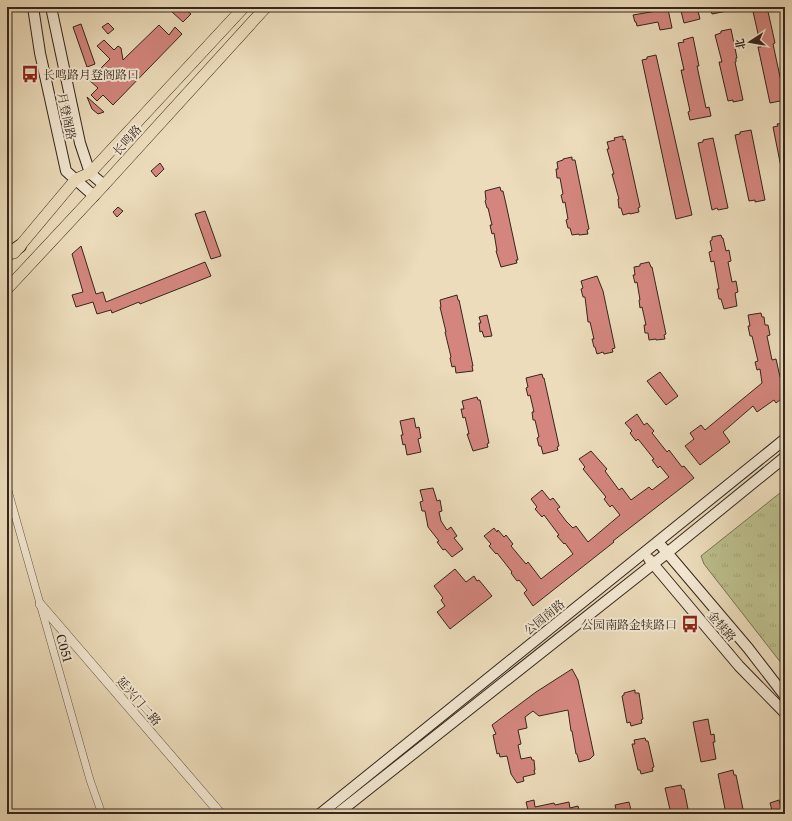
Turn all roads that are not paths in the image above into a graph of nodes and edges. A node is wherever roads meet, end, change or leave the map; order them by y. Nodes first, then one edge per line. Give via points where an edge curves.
1 (33, 7) edge
2 (51, 7) edge
3 (244, 7) edge
4 (266, 7) edge
5 (90, 173) junction
6 (76, 180) junction
7 (104, 185) junction
8 (94, 196) junction
9 (20, 246) junction
10 (7, 254) edge
11 (7, 261) edge
12 (7, 289) edge
13 (785, 439) edge
14 (785, 457) edge
15 (7, 488) edge
16 (658, 542) junction
17 (644, 553) junction
18 (667, 553) junction
19 (653, 565) junction
20 (40, 604) junction
21 (785, 696) edge
22 (785, 713) edge
23 (102, 814) edge
24 (220, 814) edge
25 (320, 814) edge
26 (337, 814) edge

1 - 6 main road, 月登阁路 via 62,155 66,171
2 - 5 main road, 月登阁路 via 80,143
3 - 5 main road, 长鸣路
4 - 7 main road, 长鸣路
5 - 6 main road, 长鸣路
5 - 7 main road
6 - 8 main road, 月登阁路
6 - 9 main road, 长鸣路
7 - 8 main road, 长鸣路
8 - 12 main road, 长鸣路
9 - 10 highway
9 - 11 main road, 长鸣路
13 - 16 main road, 公园南路
14 - 18 main road
15 - 20 street, C051
16 - 17 main road, 公园南路
16 - 18 main road, 金犊路
17 - 19 main road, 金犊路
17 - 25 main road, 公园南路
18 - 19 main road
18 - 21 main road, 金犊路 via 748,648
19 - 22 main road, 金犊路 via 739,666
19 - 26 main road
20 - 23 street, C051
20 - 24 street, 延兴门二路

